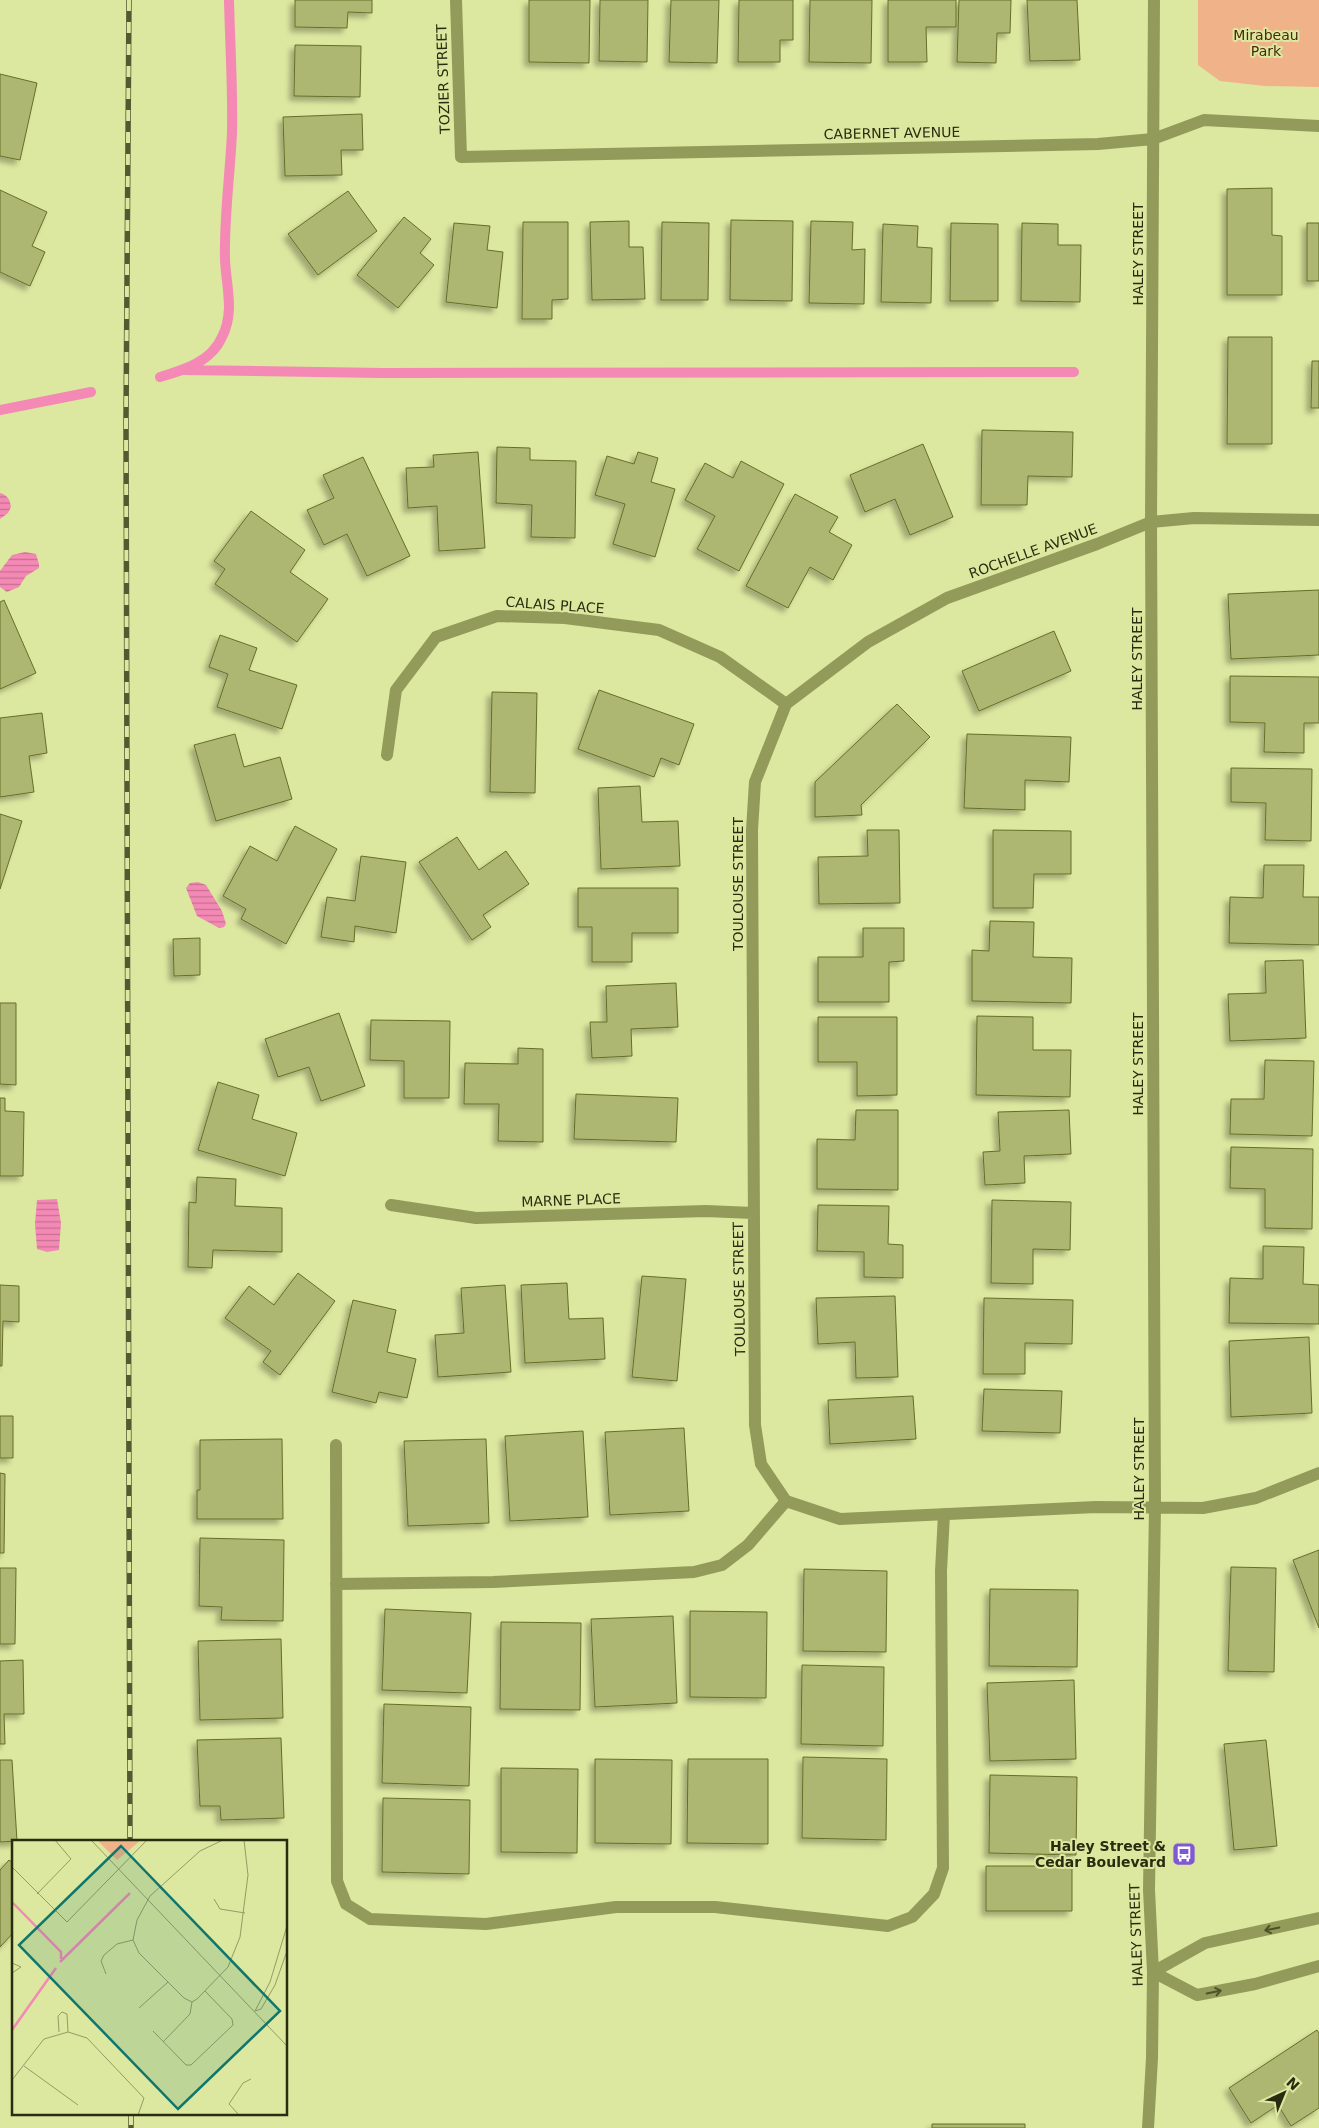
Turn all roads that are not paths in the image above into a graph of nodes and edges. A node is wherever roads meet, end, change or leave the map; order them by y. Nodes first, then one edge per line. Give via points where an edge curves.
1 (456, 0) edge
2 (1154, 0) edge
3 (1319, 126) edge
4 (1153, 139) junction
5 (461, 157) joint
6 (1319, 520) edge
7 (1151, 522) junction
8 (786, 704) junction
9 (387, 755) dead end
10 (391, 1205) dead end
11 (753, 1213) junction
12 (336, 1445) dead end
13 (1319, 1473) edge
14 (786, 1501) junction
15 (1154, 1507) junction
16 (944, 1514) junction
17 (336, 1584) junction
18 (1319, 1918) edge
19 (1319, 1966) edge
20 (1153, 1972) junction
21 (1148, 2128) edge

1 - 5 street, TOZIER STREET
2 - 4 street, HALEY STREET
3 - 4 street, CABERNET AVENUE via 1204,120
4 - 5 street, CABERNET AVENUE via 1098,144
4 - 7 street, HALEY STREET
6 - 7 street, ROCHELLE AVENUE via 1194,518
7 - 8 street, ROCHELLE AVENUE via 948,598 868,642
7 - 15 street, HALEY STREET
8 - 9 street, CALAIS PLACE via 720,657 659,630 565,618 496,616 436,637 396,690
8 - 11 street, TOULOUSE STREET via 756,782 752,830
10 - 11 street, MARNE PLACE via 476,1218 706,1211
11 - 14 street, TOULOUSE STREET via 755,1425 761,1464
12 - 17 street
13 - 15 street via 1256,1498 1203,1508
14 - 16 street via 840,1519
14 - 17 street via 748,1545 722,1565 694,1572 493,1582
15 - 16 street
15 - 20 street, HALEY STREET via 1149,1890
16 - 17 street via 941,1571 943,1868 929,1900 912,1917 888,1926 715,1906 616,1907 486,1924 370,1919 346,1904 337,1881
18 -> 20 street via 1205,1943
20 -> 19 street via 1197,1995 1255,1984
20 - 21 street, HALEY STREET

